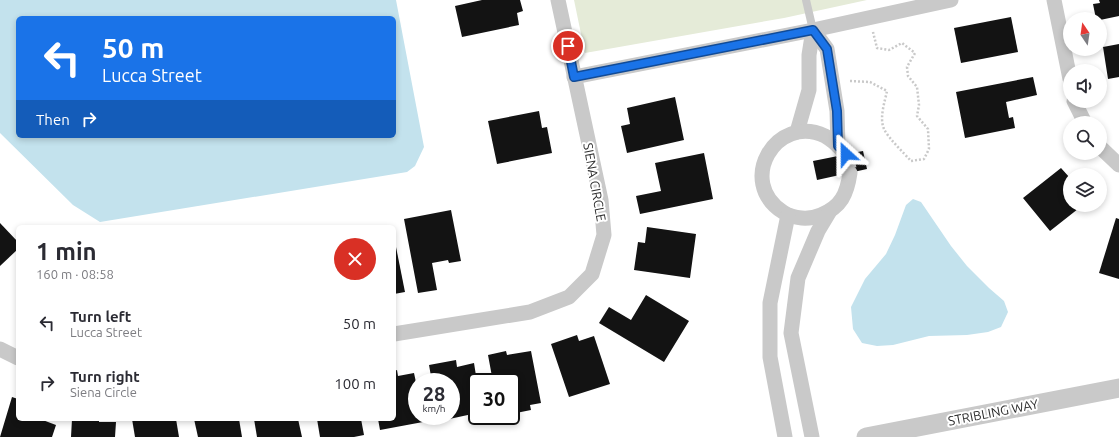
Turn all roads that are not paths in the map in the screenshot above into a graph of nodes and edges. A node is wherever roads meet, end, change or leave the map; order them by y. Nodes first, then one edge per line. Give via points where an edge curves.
1 (558, 0) edge
2 (806, 0) edge
3 (951, 0) edge
4 (1054, 0) edge
5 (813, 30) junction
6 (1067, 64) edge
7 (574, 77) junction
8 (836, 102) junction
9 (797, 132) junction
10 (826, 136) junction
11 (1107, 154) edge
12 (1119, 165) edge
13 (850, 173) tunnel mouth
14 (830, 211) junction
15 (788, 215) junction
16 (396, 334) edge
17 (0, 349) edge
18 (16, 357) edge
19 (1119, 388) edge
20 (785, 437) edge
21 (812, 437) edge
22 (866, 437) edge

1 - 7 street, SIENA CIRCLE
2 - 5 lane
3 - 5 street
4 - 6 street
5 - 7 street
5 - 8 street via 827,49
5 - 9 street via 809,55 809,90
7 - 16 street, SIENA CIRCLE via 601,200 604,235 592,274 569,297 530,312
8 - 10 street via 828,112
8 - 10 street via 842,150
9 - 10 street via 812,132
9 - 15 street via 784,137 773,146 762,170 767,197 776,208
11 - 12 street
13 - 14 street via 848,187 841,201
14 - 15 street via 816,217 801,218
14 - 21 street via 818,231 798,278 791,333
15 - 20 street via 770,303 770,357
17 - 18 street
19 - 22 street, STRIBLING WAY

